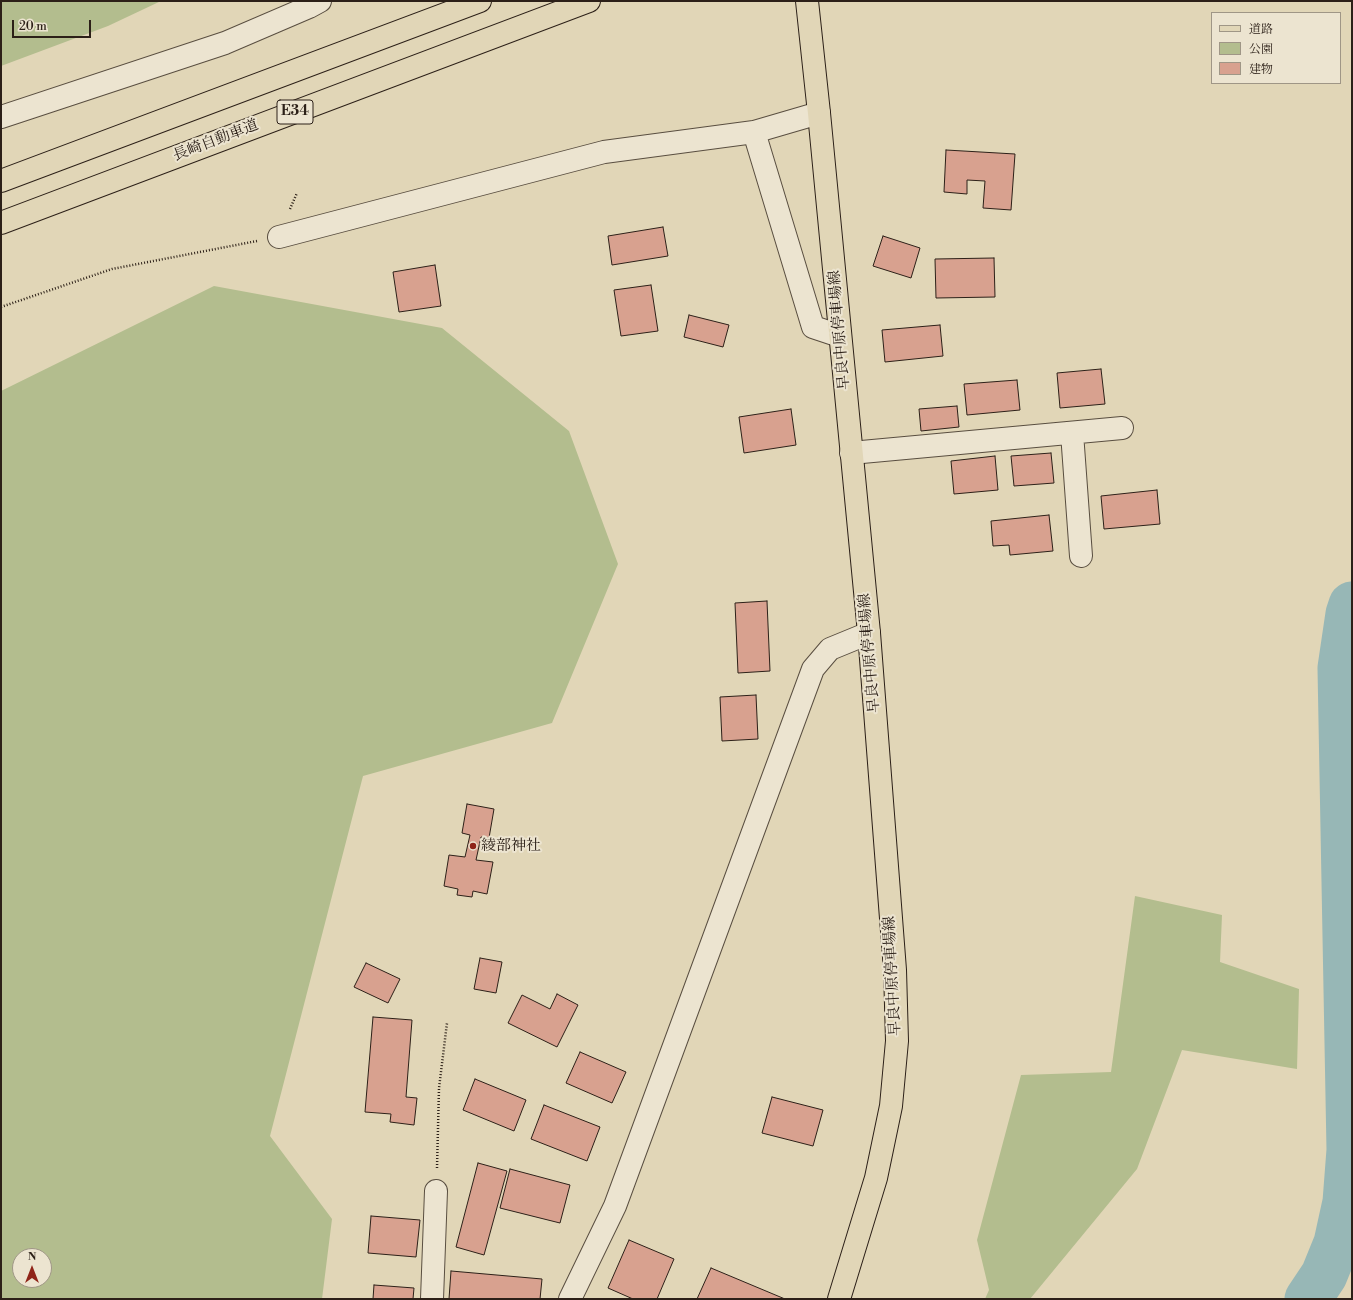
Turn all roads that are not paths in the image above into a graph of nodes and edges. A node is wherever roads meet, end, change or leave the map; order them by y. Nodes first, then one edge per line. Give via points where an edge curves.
1 (320, 1) edge
2 (480, 1) edge
3 (589, 1) edge
4 (807, 1) edge
5 (819, 113) junction
6 (1, 117) edge
7 (754, 132) junction
8 (1, 181) edge
9 (1, 223) edge
10 (279, 237) road end
11 (840, 336) junction
12 (1122, 428) dead end
13 (1072, 433) junction
14 (851, 453) junction
15 (1081, 556) dead end
16 (868, 633) junction
17 (436, 1191) road end
18 (432, 1299) edge
19 (570, 1299) edge
20 (839, 1299) edge

1 - 6 street via 226,43
2 - 8 main road, E34
3 - 9 main road, 長崎自動車道 / E34
4 - 5 main road, 早良中原停車場線
5 - 7 street
5 - 11 main road, 早良中原停車場線
7 - 10 street via 604,152
7 - 11 street via 813,327
11 - 14 main road, 早良中原停車場線
12 - 13 street
13 - 14 street
13 - 15 street
14 - 16 main road, 早良中原停車場線
16 - 19 street via 830,649 813,669 615,1206
16 - 20 main road, 早良中原停車場線 via 895,970 897,1041 891,1106 876,1178
17 - 18 street

